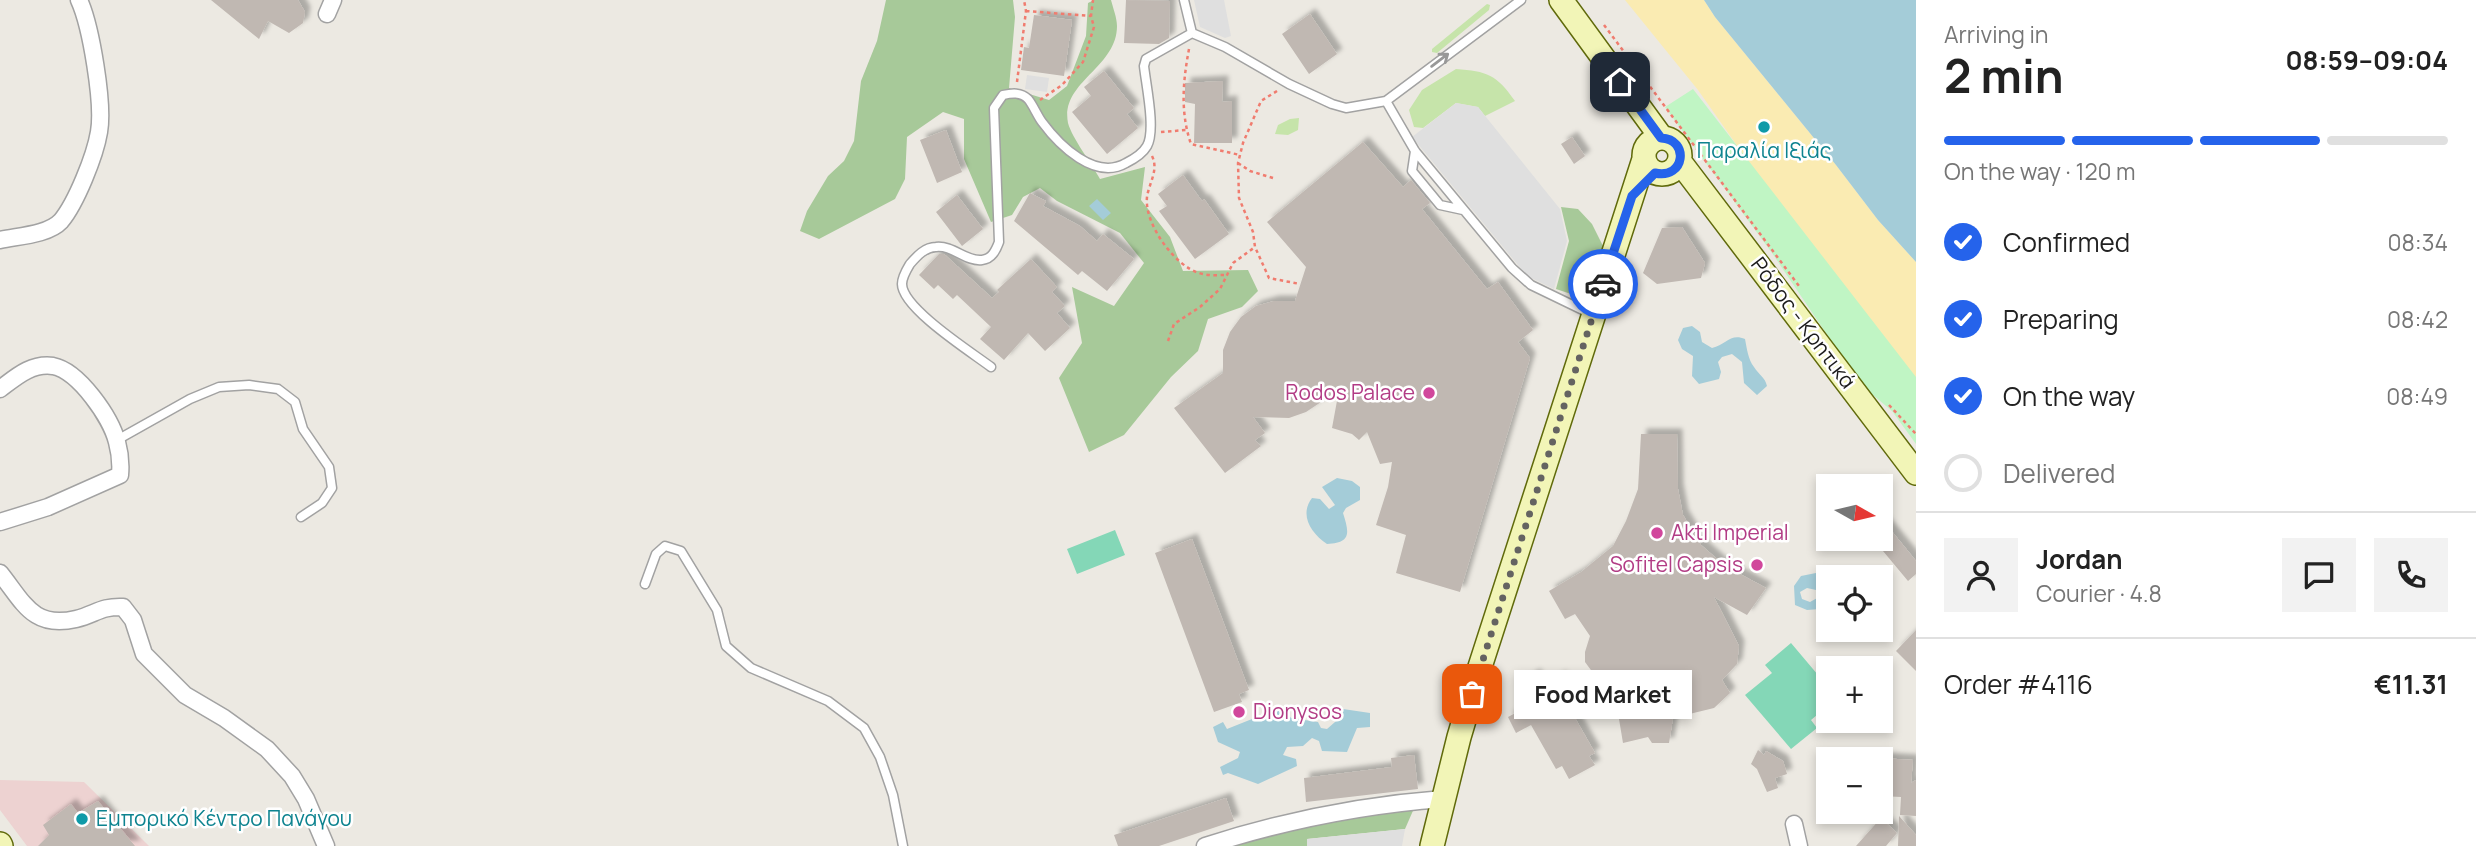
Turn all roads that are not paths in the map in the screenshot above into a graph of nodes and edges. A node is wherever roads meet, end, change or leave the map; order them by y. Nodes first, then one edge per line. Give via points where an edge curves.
1 (79, 0) edge
2 (1184, 0) edge
3 (1521, 0) edge
4 (1561, 0) edge
5 (1192, 33) junction
6 (1386, 101) junction
7 (1415, 151) junction
8 (1663, 155) junction
9 (1463, 210) junction
10 (0, 240) edge
11 (1594, 316) junction
12 (991, 367) dead end
13 (0, 389) edge
14 (117, 440) junction
15 (1916, 473) edge
16 (301, 517) dead end
17 (0, 522) edge
18 (0, 573) edge
19 (645, 584) dead end
20 (1443, 799) junction
21 (1794, 824) dead end
22 (326, 846) edge
23 (902, 846) edge
24 (1205, 846) edge
25 (1432, 846) edge
26 (1799, 846) edge

1 - 10 street via 98,90 100,130 91,164 60,222 42,232
2 - 5 lane
6 -> 3 lane
4 - 8 street, Ρόδος - Κρητικά
5 - 6 lane via 1332,104 1346,108
5 - 12 lane via 1146,59 1150,133 1147,146 1122,166 1091,164 1066,149 1032,107 1028,94 1003,94 994,108 999,242 993,255 983,260 935,246 918,254 902,283 922,316
6 - 7 lane
7 - 9 lane
7 - 9 lane via 1412,171 1419,180 1440,205
8 - 11 street via 1632,196
8 - 15 street, Ρόδος - Κρητικά
9 - 11 lane via 1531,285
11 - 20 street via 1478,673
13 - 14 street via 26,369 54,366 76,378 98,404
14 - 16 lane via 219,387 278,389 295,402 303,429 328,467 332,488
14 - 17 street via 120,475 48,507
18 - 22 street via 32,613 46,622 77,619 108,606 123,607 134,620 144,654 185,695 267,749 292,776
19 - 23 lane via 656,554 665,546 681,551 717,610 726,646 751,668 828,701 863,728 880,757 893,795
20 - 24 street via 1391,803 1274,824
20 - 25 street
21 - 26 street

